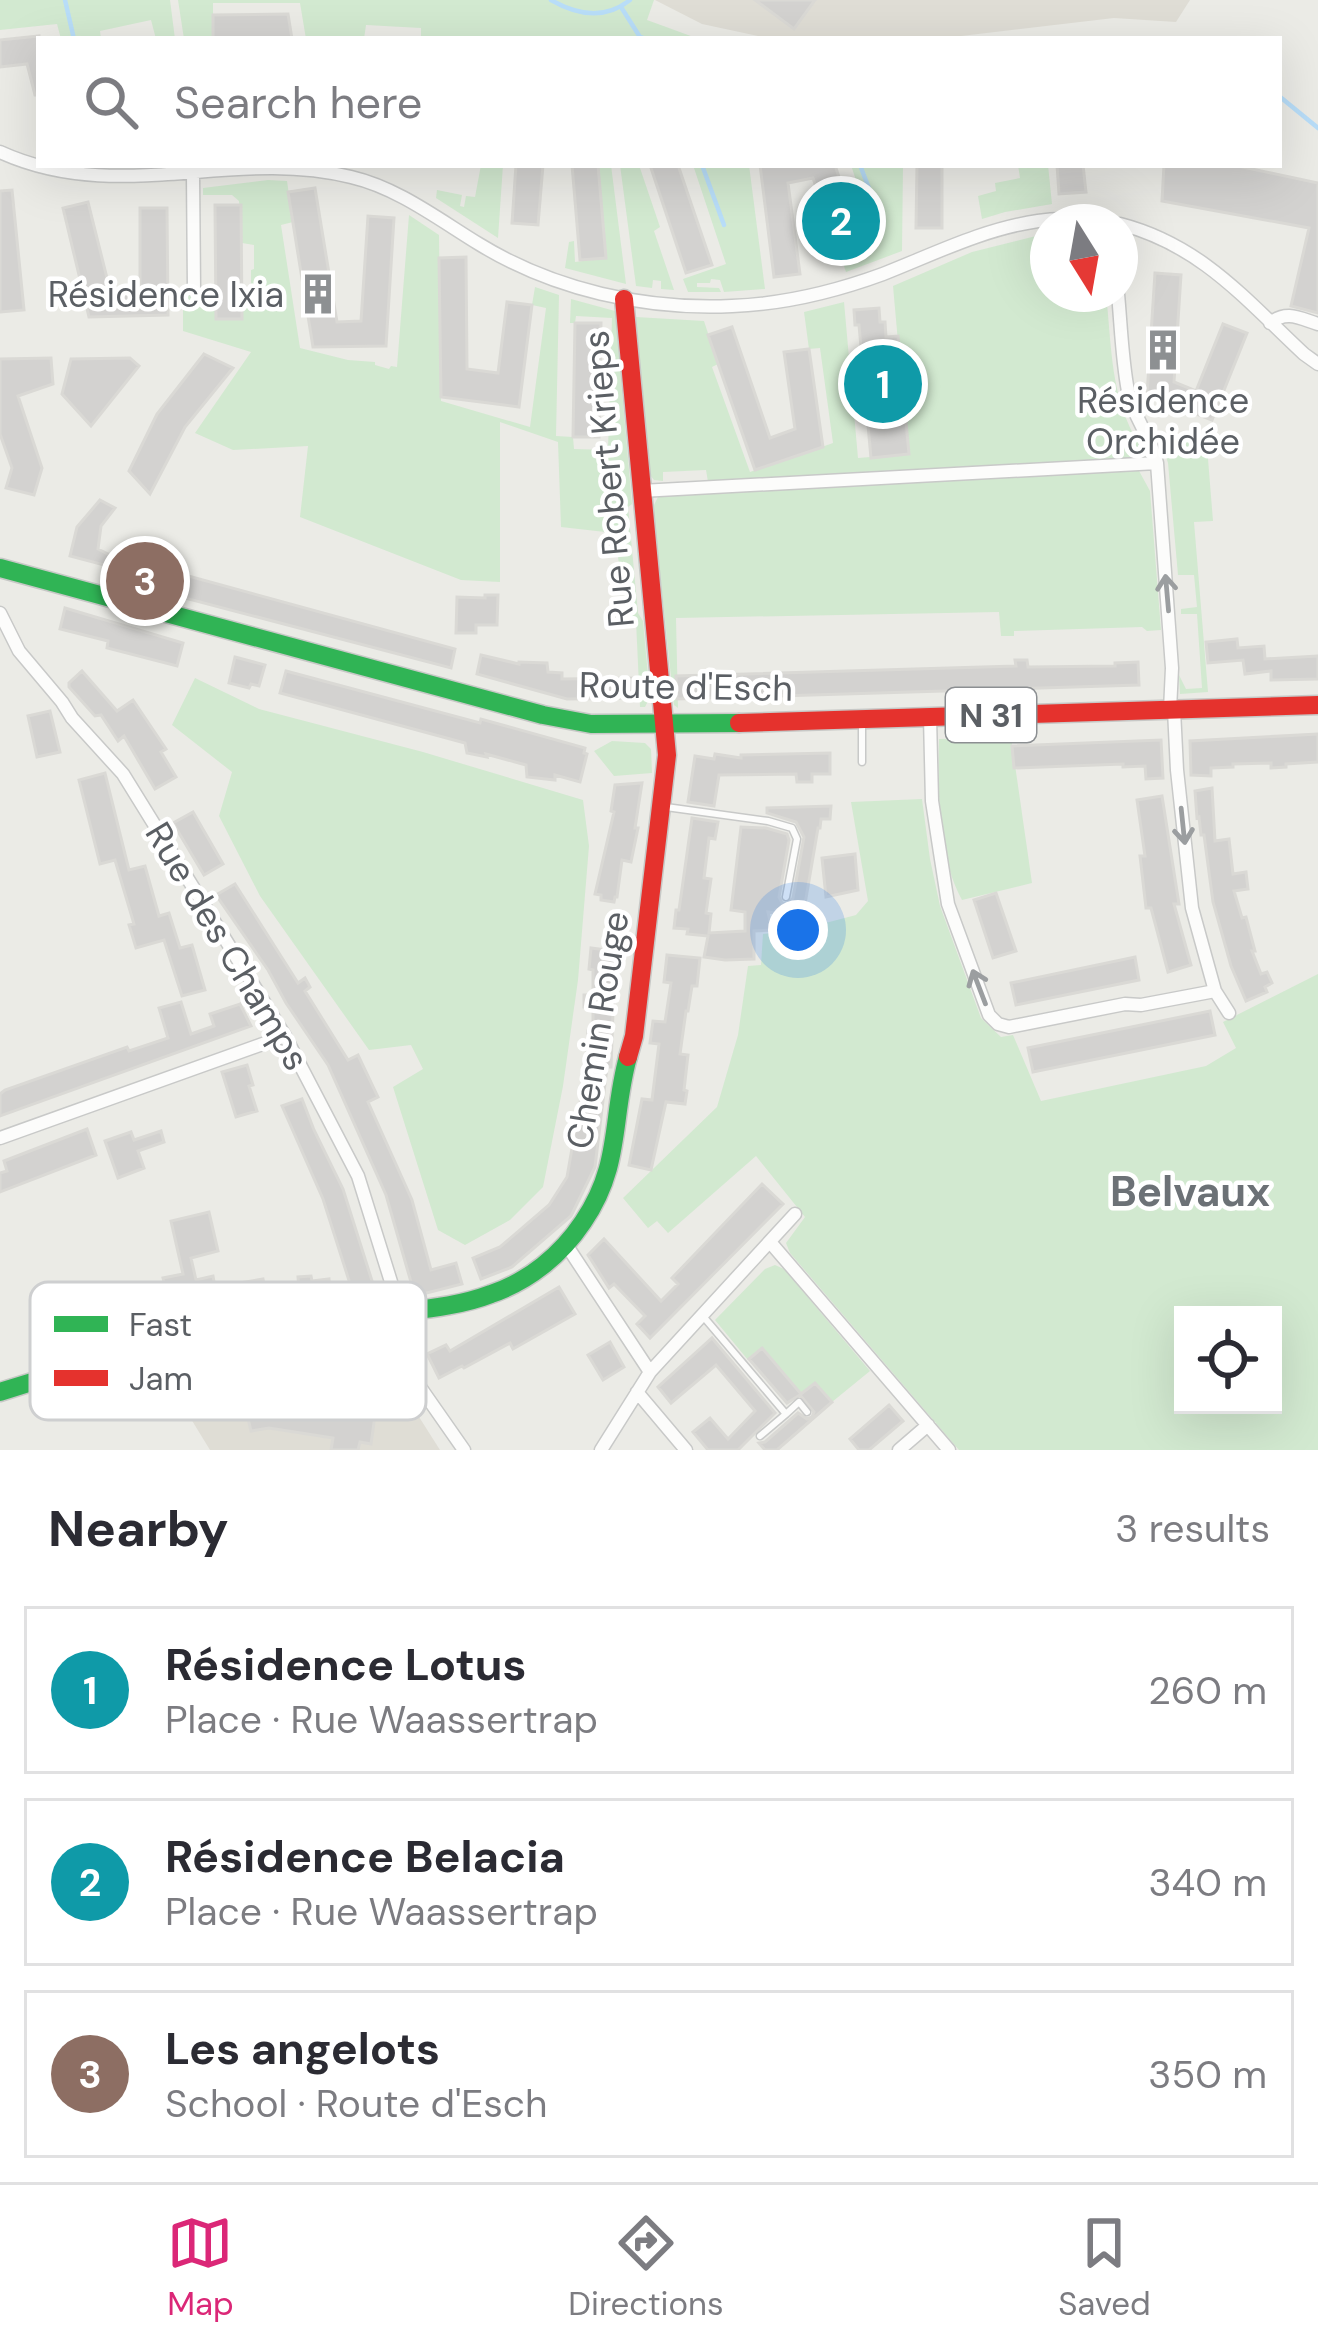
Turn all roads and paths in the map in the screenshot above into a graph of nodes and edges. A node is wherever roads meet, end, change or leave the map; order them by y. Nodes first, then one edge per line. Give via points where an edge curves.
1 (0, 152) edge
2 (36, 166) edge
3 (42, 168) edge
4 (256, 168) edge
5 (288, 168) edge
6 (193, 174) junction
7 (1030, 222) edge
8 (1138, 229) edge
9 (194, 290) dead end
10 (624, 299) junction
11 (1120, 312) edge
12 (1270, 322) junction
13 (1318, 324) edge
14 (1318, 364) edge
15 (1157, 463) junction
16 (641, 491) junction
17 (0, 568) edge
18 (0, 613) edge
19 (1318, 705) edge
20 (1172, 710) junction
21 (930, 717) junction
22 (862, 719) junction
23 (664, 725) junction
24 (862, 762) dead end
25 (662, 806) junction
26 (787, 897) dead end
27 (1215, 991) junction
28 (1229, 1012) dead end
29 (285, 1036) junction
30 (0, 1138) edge
31 (795, 1214) dead end
32 (770, 1242) junction
33 (567, 1246) junction
34 (391, 1282) edge
35 (426, 1308) edge
36 (702, 1315) junction
37 (650, 1372) junction
38 (30, 1382) edge
39 (0, 1392) edge
40 (637, 1392) junction
41 (426, 1396) edge
42 (807, 1412) dead end
43 (786, 1414) junction
44 (928, 1425) junction
45 (760, 1436) dead end
46 (464, 1450) edge
47 (601, 1450) edge
48 (686, 1450) edge
49 (899, 1450) edge
50 (949, 1450) edge

1 - 2 street
3 - 6 street via 100,178
4 - 6 street
5 - 10 street via 387,189 520,266
6 - 9 street
7 - 10 street via 844,287 769,303 682,307
8 - 12 street via 1193,254
10 - 16 street, Rue Robert Krieps
11 - 15 street via 1128,391
12 - 13 street via 1289,314
12 - 14 street
15 - 16 street
20 -> 15 street
16 - 23 street, Rue Robert Krieps
17 - 23 street, Route d'Esch / N 31 via 543,715
18 - 29 street, Rue des Champs via 19,652 123,774
19 - 20 street, Route d'Esch / N 31
20 - 21 street, Route d'Esch / N 31
20 -> 27 street via 1192,908
21 - 22 street, Route d'Esch / N 31
27 -> 21 street via 998,1024 948,904 932,801
22 - 23 street, Route d'Esch / N 31
22 - 24 lane
23 - 25 street, Chemin Rouge
25 - 26 lane via 792,828
25 - 33 street, Chemin Rouge via 616,1142 604,1182
27 - 28 street
29 - 30 street
29 - 34 street, Rue des Champs via 358,1176
31 - 32 street
32 - 36 street
32 - 44 street
33 - 35 street, Chemin Rouge via 509,1288
33 - 37 street
36 - 37 street
36 - 43 lane
37 - 40 street
38 - 39 street, Chemin Rouge
40 - 47 street
40 - 48 street
41 - 46 street, Rue des Champs
42 - 43 lane via 799,1402
43 - 45 lane
44 - 49 street
44 - 50 street

